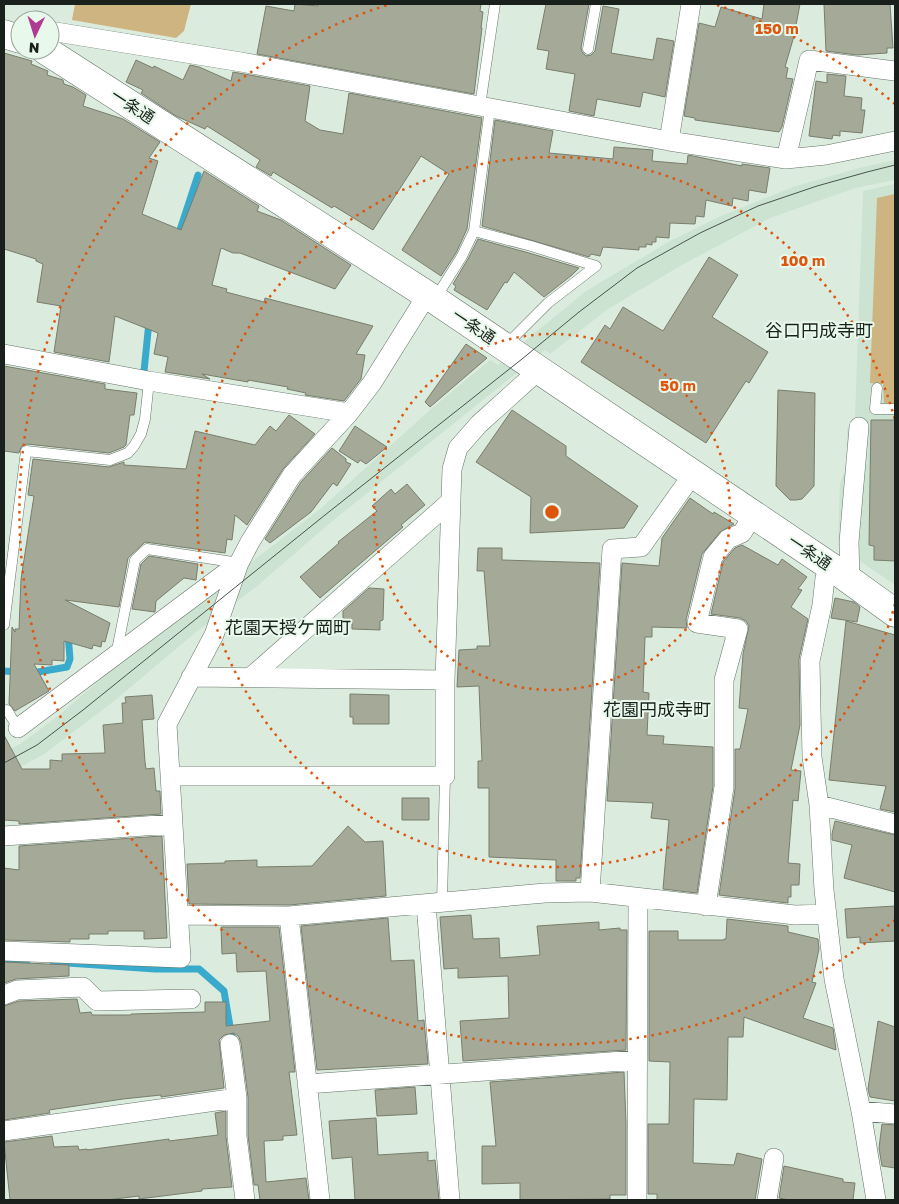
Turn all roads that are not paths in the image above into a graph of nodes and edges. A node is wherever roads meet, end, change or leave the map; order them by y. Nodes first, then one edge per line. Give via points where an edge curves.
1 (495, 4) edge
2 (596, 4) edge
3 (691, 4) edge
4 (60, 33) edge
5 (588, 49) dead end
6 (60, 60) edge
7 (895, 71) edge
8 (485, 107) junction
9 (669, 141) junction
10 (895, 141) edge
11 (786, 159) junction
12 (474, 231) junction
13 (431, 298) junction
14 (504, 347) junction
15 (4, 354) edge
16 (539, 370) junction
17 (149, 381) junction
18 (877, 388) dead end
19 (895, 409) edge
20 (349, 414) junction
21 (859, 427) dead end
22 (693, 474) junction
23 (451, 501) junction
24 (754, 514) junction
25 (239, 563) junction
26 (7, 570) edge
27 (841, 573) junction
28 (895, 613) edge
29 (4, 625) edge
30 (116, 656) junction
31 (191, 677) junction
32 (251, 677) junction
33 (445, 680) junction
34 (7, 710) dead end
35 (18, 728) joint
36 (170, 776) junction
37 (445, 776) junction
38 (819, 805) junction
39 (173, 824) junction
40 (895, 824) edge
41 (4, 836) edge
42 (590, 892) junction
43 (638, 898) junction
44 (434, 903) junction
45 (706, 906) junction
46 (827, 914) junction
47 (178, 915) junction
48 (289, 916) junction
49 (4, 951) edge
50 (4, 995) edge
51 (191, 999) dead end
52 (230, 1044) dead end
53 (637, 1060) junction
54 (440, 1075) junction
55 (307, 1084) junction
56 (237, 1098) junction
57 (861, 1111) junction
58 (895, 1114) edge
59 (4, 1131) edge
60 (774, 1158) dead end
61 (245, 1200) edge
62 (320, 1200) edge
63 (450, 1200) edge
64 (637, 1200) edge
65 (767, 1200) edge
66 (876, 1200) edge

1 - 8 lane
2 - 5 lane
3 - 9 street
4 - 8 street
6 - 13 main road, 一条通
7 - 11 street via 809,60
8 - 9 street
8 - 12 lane
9 - 11 street
10 - 11 street via 826,155
12 - 13 lane via 462,256
12 - 14 lane via 596,266 548,302
13 - 14 main road, 一条通
13 - 20 street
14 - 16 main road, 一条通
15 - 17 street
16 - 22 main road, 一条通
16 - 23 street via 479,424 458,448 452,469
17 - 20 street
17 - 26 lane via 141,434 128,453 110,460 26,451
18 - 19 lane via 875,409
20 - 25 street via 292,476
21 - 27 street via 849,542
22 - 24 main road, 一条通
22 - 42 street via 641,547 612,549
23 - 32 street
23 - 33 street
24 - 27 main road, 一条通
24 - 45 street via 742,533 728,539 713,557 697,623 738,629 724,680 724,787
25 - 30 street
25 - 30 lane via 147,550 135,560
25 - 31 street via 214,635
26 - 29 lane
27 - 28 main road, 一条通
27 - 38 street via 825,578 810,661 812,757
30 - 35 street
31 - 32 street
31 - 36 street via 167,724
32 - 33 street
33 - 37 street
34 - 35 lane
36 - 37 street
36 - 39 street
37 - 44 lane
38 - 40 street
38 - 46 street
39 - 41 street
39 - 47 street
42 - 43 street
42 - 44 street
43 - 45 street
43 - 53 street
44 - 48 street
44 - 54 street
45 - 46 street via 795,916
46 - 57 street via 834,980
47 - 48 street
47 - 49 street via 181,958
48 - 55 street
50 - 51 street via 18,990 83,987 97,1001
52 - 56 street
53 - 54 street
53 - 64 street
54 - 55 street
54 - 63 street
55 - 62 street
56 - 59 street
56 - 61 street via 237,1136
57 - 58 street
57 - 66 street
60 - 65 street

